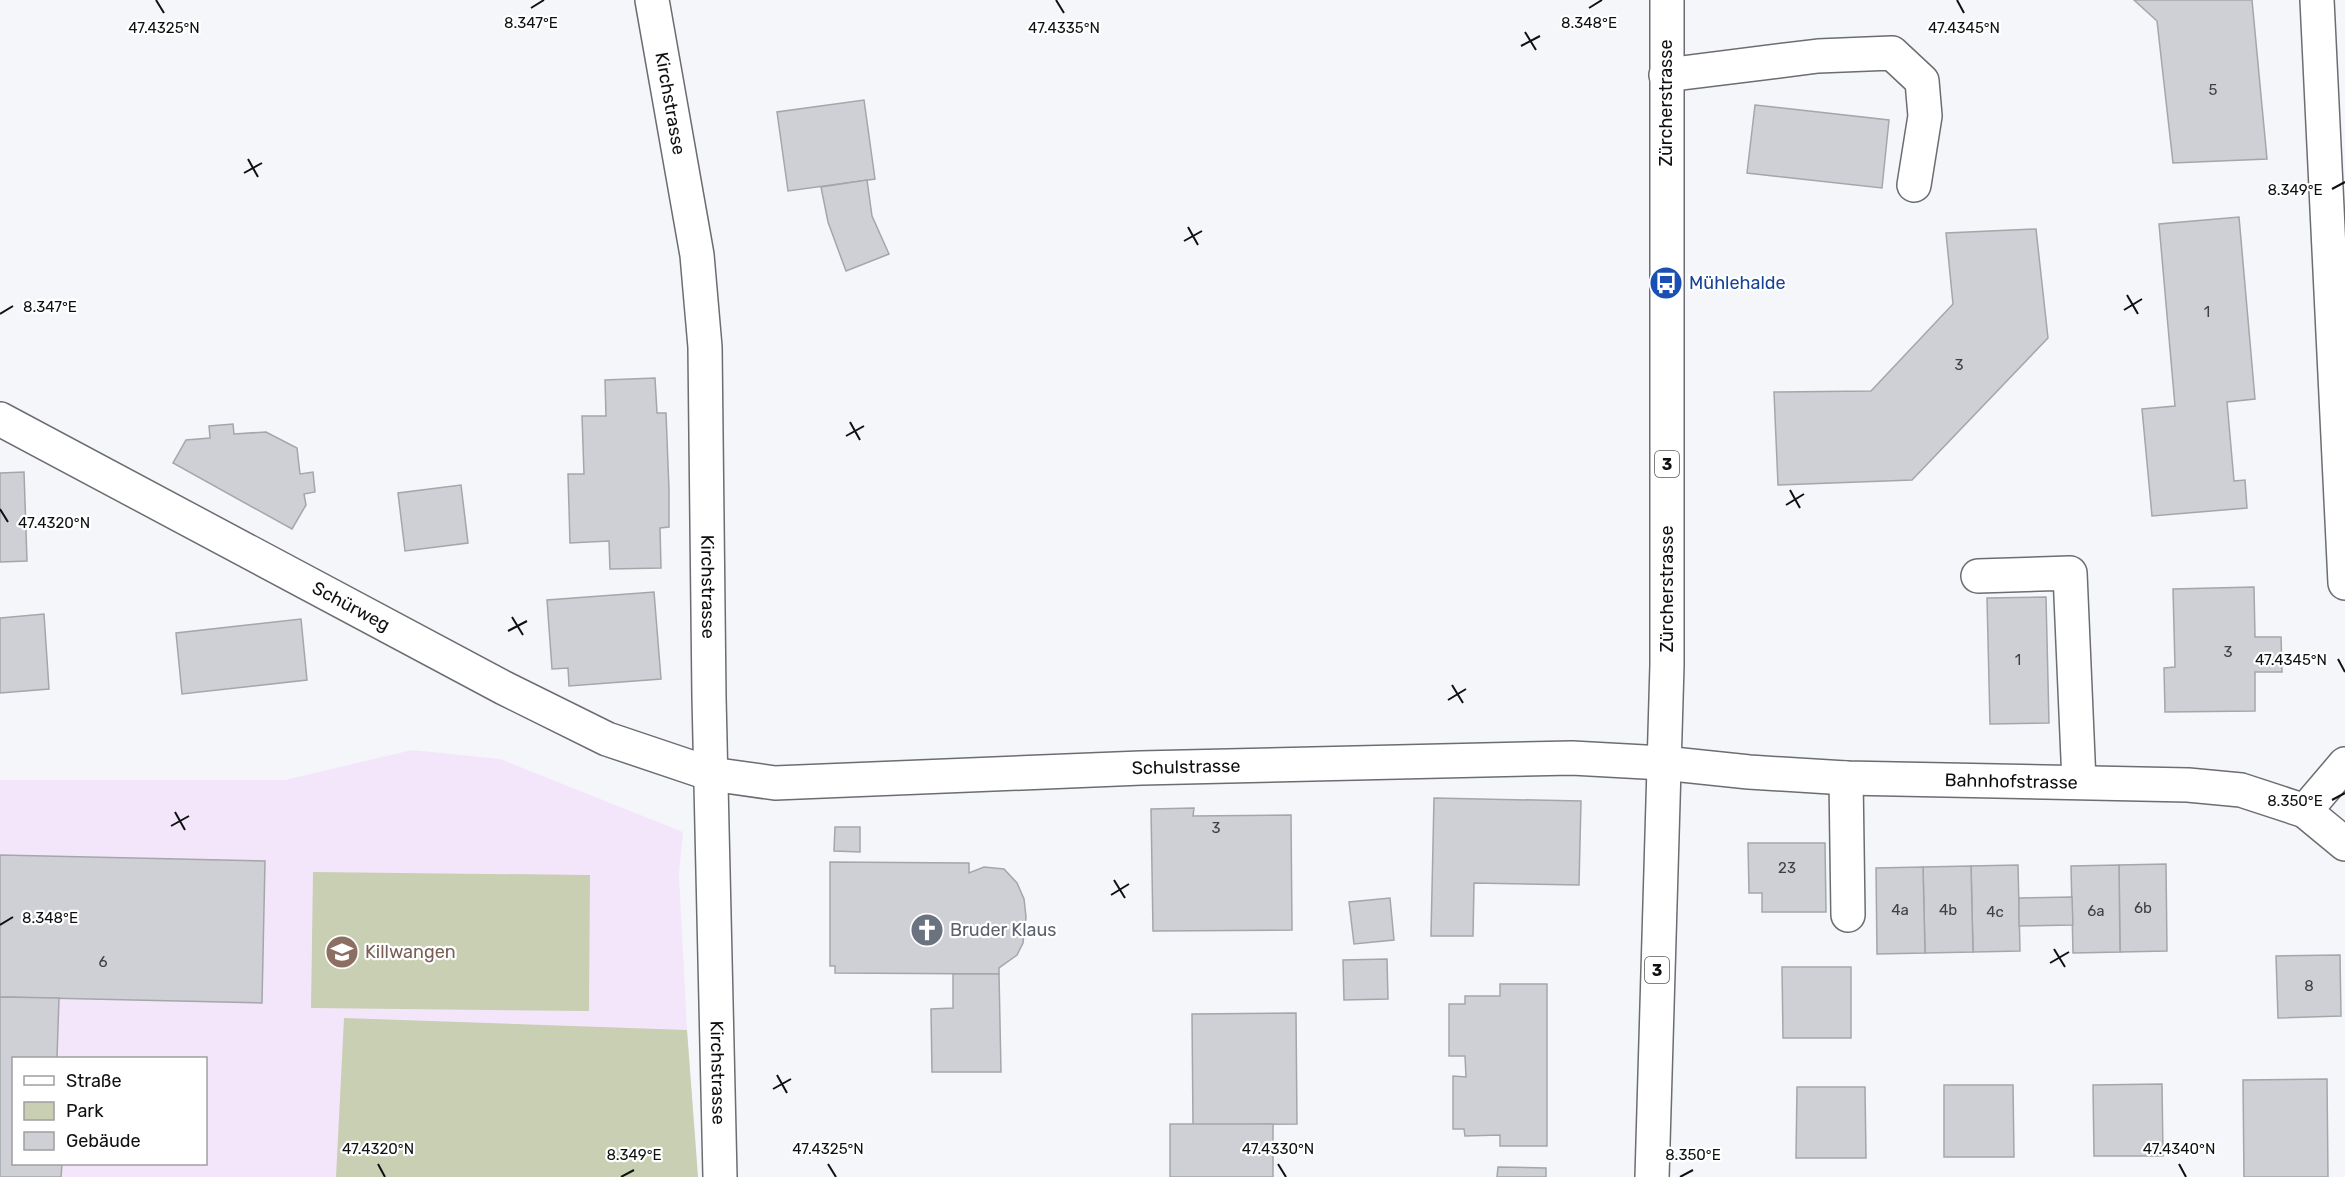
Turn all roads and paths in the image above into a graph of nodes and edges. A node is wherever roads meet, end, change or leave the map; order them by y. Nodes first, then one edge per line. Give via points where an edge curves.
1 (652, 0) edge
2 (1667, 0) edge
3 (2317, 0) edge
4 (1666, 75) junction
5 (1914, 185) dead end
6 (0, 419) edge
7 (1978, 576) dead end
8 (2345, 583) edge
9 (1663, 763) junction
10 (2345, 764) edge
11 (711, 774) junction
12 (1846, 778) junction
13 (2079, 782) junction
14 (2305, 811) junction
15 (2345, 844) edge
16 (1848, 915) dead end
17 (720, 1177) edge
18 (1653, 1177) edge

1 - 11 street, Kirchstrasse via 698,255 705,347
2 - 4 street, Zürcherstrasse / 3
3 - 8 street
4 - 5 street via 1818,56 1892,52 1922,81 1925,116
4 - 9 street, Zürcherstrasse / 3
6 - 11 street, Schürweg via 504,688 607,739
7 - 13 street via 2070,573
9 - 11 street, Schulstrasse via 1572,758 1141,768 775,783
9 - 12 street, Bahnhofstrasse
9 - 18 street, Zürcherstrasse / 3
10 - 14 street
11 - 17 street, Kirchstrasse
12 - 13 street, Bahnhofstrasse
12 - 16 street
13 - 14 street, Bahnhofstrasse via 2241,790
14 - 15 street, Bahnhofstrasse

